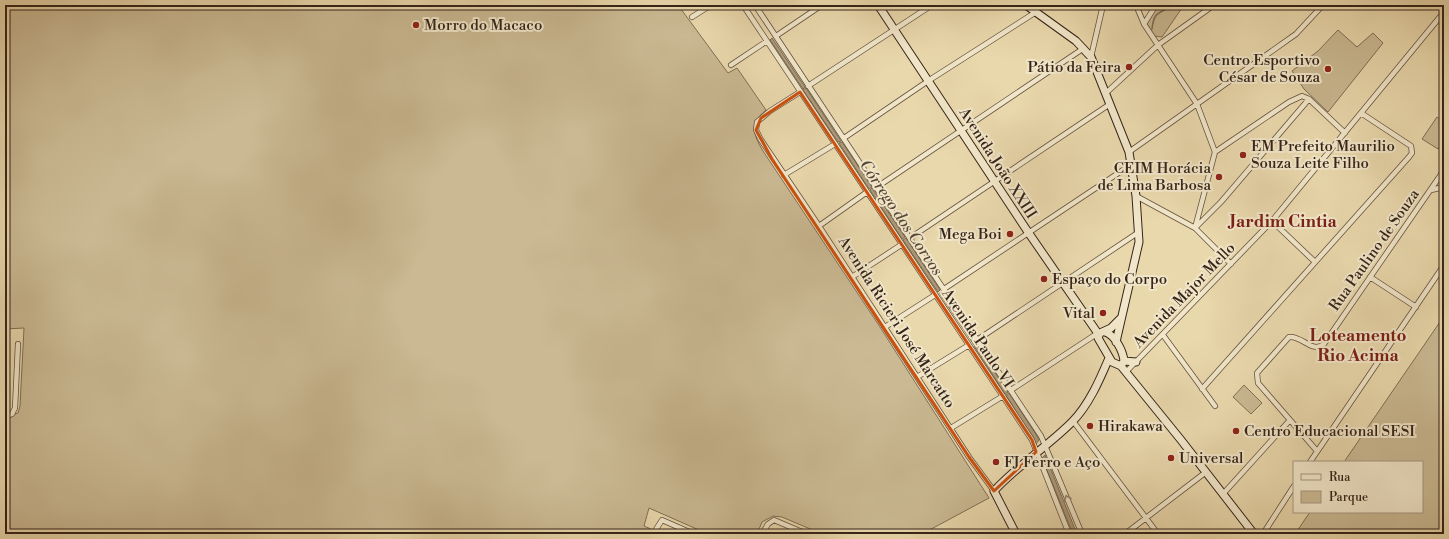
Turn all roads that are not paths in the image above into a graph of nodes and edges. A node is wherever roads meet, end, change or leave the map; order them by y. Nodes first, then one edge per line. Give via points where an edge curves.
1 (711, 5) edge
2 (743, 5) edge
3 (755, 5) edge
4 (822, 5) edge
5 (878, 5) edge
6 (932, 5) edge
7 (1026, 5) edge
8 (1103, 5) edge
9 (1136, 5) edge
10 (1156, 5) edge
11 (1214, 5) edge
12 (1323, 5) edge
13 (1036, 12) junction
14 (1444, 12) edge
15 (692, 17) dead end
16 (1144, 24) junction
17 (894, 30) junction
18 (776, 36) junction
19 (767, 41) junction
20 (1158, 45) junction
21 (1084, 48) junction
22 (1092, 57) junction
23 (731, 65) dead end
24 (928, 81) junction
25 (808, 86) junction
26 (800, 92) junction
27 (1106, 93) junction
28 (1309, 99) junction
29 (1110, 104) junction
30 (1198, 104) junction
31 (1361, 113) junction
32 (962, 131) junction
33 (1345, 133) junction
34 (844, 138) junction
35 (835, 144) junction
36 (1129, 152) junction
37 (1215, 152) junction
38 (1132, 164) junction
39 (784, 175) junction
40 (995, 182) junction
41 (876, 187) junction
42 (1444, 187) edge
43 (1431, 190) junction
44 (867, 192) junction
45 (1136, 196) junction
46 (1272, 221) junction
47 (819, 226) junction
48 (1195, 228) junction
49 (1028, 232) junction
50 (1139, 232) junction
51 (910, 238) junction
52 (901, 245) junction
53 (1315, 262) junction
54 (1232, 264) junction
55 (1444, 265) edge
56 (852, 277) junction
57 (1370, 277) junction
58 (1063, 282) junction
59 (944, 289) junction
60 (935, 295) junction
61 (1416, 307) junction
62 (1121, 318) junction
63 (885, 327) junction
64 (1101, 333) junction
65 (1163, 335) junction
66 (977, 340) junction
67 (1116, 342) junction
68 (18, 344) dead end
69 (969, 345) junction
70 (1109, 358) junction
71 (1136, 362) junction
72 (1120, 364) junction
73 (1126, 372) junction
74 (917, 377) junction
75 (1100, 380) junction
76 (1202, 389) junction
77 (1011, 390) junction
78 (1003, 396) junction
79 (1215, 406) dead end
80 (5, 416) edge
81 (1290, 420) junction
82 (1072, 422) junction
83 (951, 428) junction
84 (1045, 445) junction
85 (1317, 451) junction
86 (1036, 452) junction
87 (1311, 461) edge
88 (1206, 472) junction
89 (1293, 488) edge
90 (994, 491) junction
91 (1223, 494) junction
92 (1146, 519) junction
93 (653, 534) edge
94 (694, 534) edge
95 (762, 534) edge
96 (807, 534) edge
97 (1016, 534) edge
98 (1069, 534) edge
99 (1082, 534) edge
100 (1126, 534) edge
101 (1158, 534) edge
102 (1254, 534) edge
103 (1263, 534) edge

1 - 15 street
2 - 19 street, Avenida Paulo VI
3 - 18 street, Avenida Paulo VI
4 - 18 street
5 - 17 street, Avenida João XXIII
6 - 17 street
7 - 13 street
8 - 22 street
9 - 16 street
10 - 16 street
11 - 20 street
12 - 30 street via 1296,34
13 - 21 street
13 - 24 street
14 - 31 street, Avenida Major Mello
16 - 20 street
17 - 24 street, Avenida João XXIII
17 - 25 street
18 - 25 street, Avenida Paulo VI
19 - 23 street
19 - 26 street, Avenida Paulo VI
20 - 27 street
20 - 30 street
21 - 22 street
21 - 32 street
22 - 27 street
24 - 32 street, Avenida João XXIII
24 - 34 street
25 - 34 street, Avenida Paulo VI
26 - 35 street, Avenida Paulo VI
26 - 39 street, Avenida Ricieri José Marcatto via 761,118 756,126 760,140
27 - 29 street
28 - 33 street
28 - 37 street via 1302,96 1296,98
28 - 48 street via 1221,202
29 - 36 street
29 - 40 street
30 - 36 street
30 - 37 street
31 - 33 street, Avenida Major Mello
31 - 53 street via 1410,146 1412,150 1409,157
32 - 40 street, Avenida João XXIII
32 - 41 street
33 - 46 street, Avenida Major Mello
34 - 41 street, Avenida Paulo VI
35 - 39 street
35 - 44 street, Avenida Paulo VI
36 - 38 street
37 - 48 street
38 - 45 street
38 - 49 street
39 - 47 street, Avenida Ricieri José Marcatto
40 - 49 street, Avenida João XXIII
40 - 51 street
41 - 51 street, Avenida Paulo VI
42 - 43 street
42 - 43 street, Rua Paulino de Souza via 1442,173
43 - 57 street, Rua Paulino de Souza
44 - 47 street
44 - 52 street, Avenida Paulo VI
45 - 48 street
45 - 50 street
46 - 53 street
46 - 54 street, Avenida Major Mello
47 - 56 street, Avenida Ricieri José Marcatto
48 - 54 street
49 - 58 street, Avenida João XXIII
49 - 59 street
50 - 58 street
50 - 62 street via 1138,250
51 - 59 street, Avenida Paulo VI
52 - 56 street
52 - 60 street, Avenida Paulo VI
53 - 76 street
54 - 65 street, Avenida Major Mello
55 - 61 street
56 - 63 street, Avenida Ricieri José Marcatto
57 - 61 street
57 - 81 street, Rua Paulino de Souza via 1324,344 1315,348 1297,337 1289,337 1257,373 1258,383
58 - 64 street, Avenida João XXIII
58 - 66 street
59 - 66 street, Avenida Paulo VI
60 - 63 street
60 - 69 street, Avenida Paulo VI
61 - 85 street
62 - 64 street
62 - 67 street
63 - 74 street, Avenida Ricieri José Marcatto
64 - 67 street, Avenida João XXIII via 1111,334
64 - 70 street, Avenida João XXIII via 1099,342
64 - 77 street
65 - 71 street, Avenida Major Mello
65 - 76 street
66 - 77 street, Avenida Paulo VI
67 - 72 street, Avenida João XXIII
68 - 80 street via 15,408 12,414
69 - 74 street
69 - 78 street, Avenida Paulo VI
70 - 72 street, Avenida João XXIII
70 - 75 street
71 - 72 street
71 - 73 street, Avenida Major Mello
72 - 73 street, Avenida João XXIII
72 - 75 street
73 - 88 street, Avenida João XXIII
74 - 83 street, Avenida Ricieri José Marcatto
75 - 82 street
76 - 79 street
77 - 84 street, Avenida Paulo VI
78 - 83 street
78 - 86 street, Avenida Paulo VI via 1032,440
81 - 85 street
81 - 91 street
82 - 84 street
82 - 92 street
83 - 90 street, Avenida Ricieri José Marcatto
84 - 86 street
99 -> 84 street, Avenida Paulo VI
85 - 87 street
86 - 90 street
86 - 98 street, Avenida Paulo VI
88 - 91 street, Avenida João XXIII
88 - 92 street
89 - 103 street
90 - 97 street, Avenida Ricieri José Marcatto
91 - 102 street, Avenida João XXIII
92 - 100 street
92 - 101 street
93 - 94 street via 662,520
95 - 96 street via 768,524 777,521

